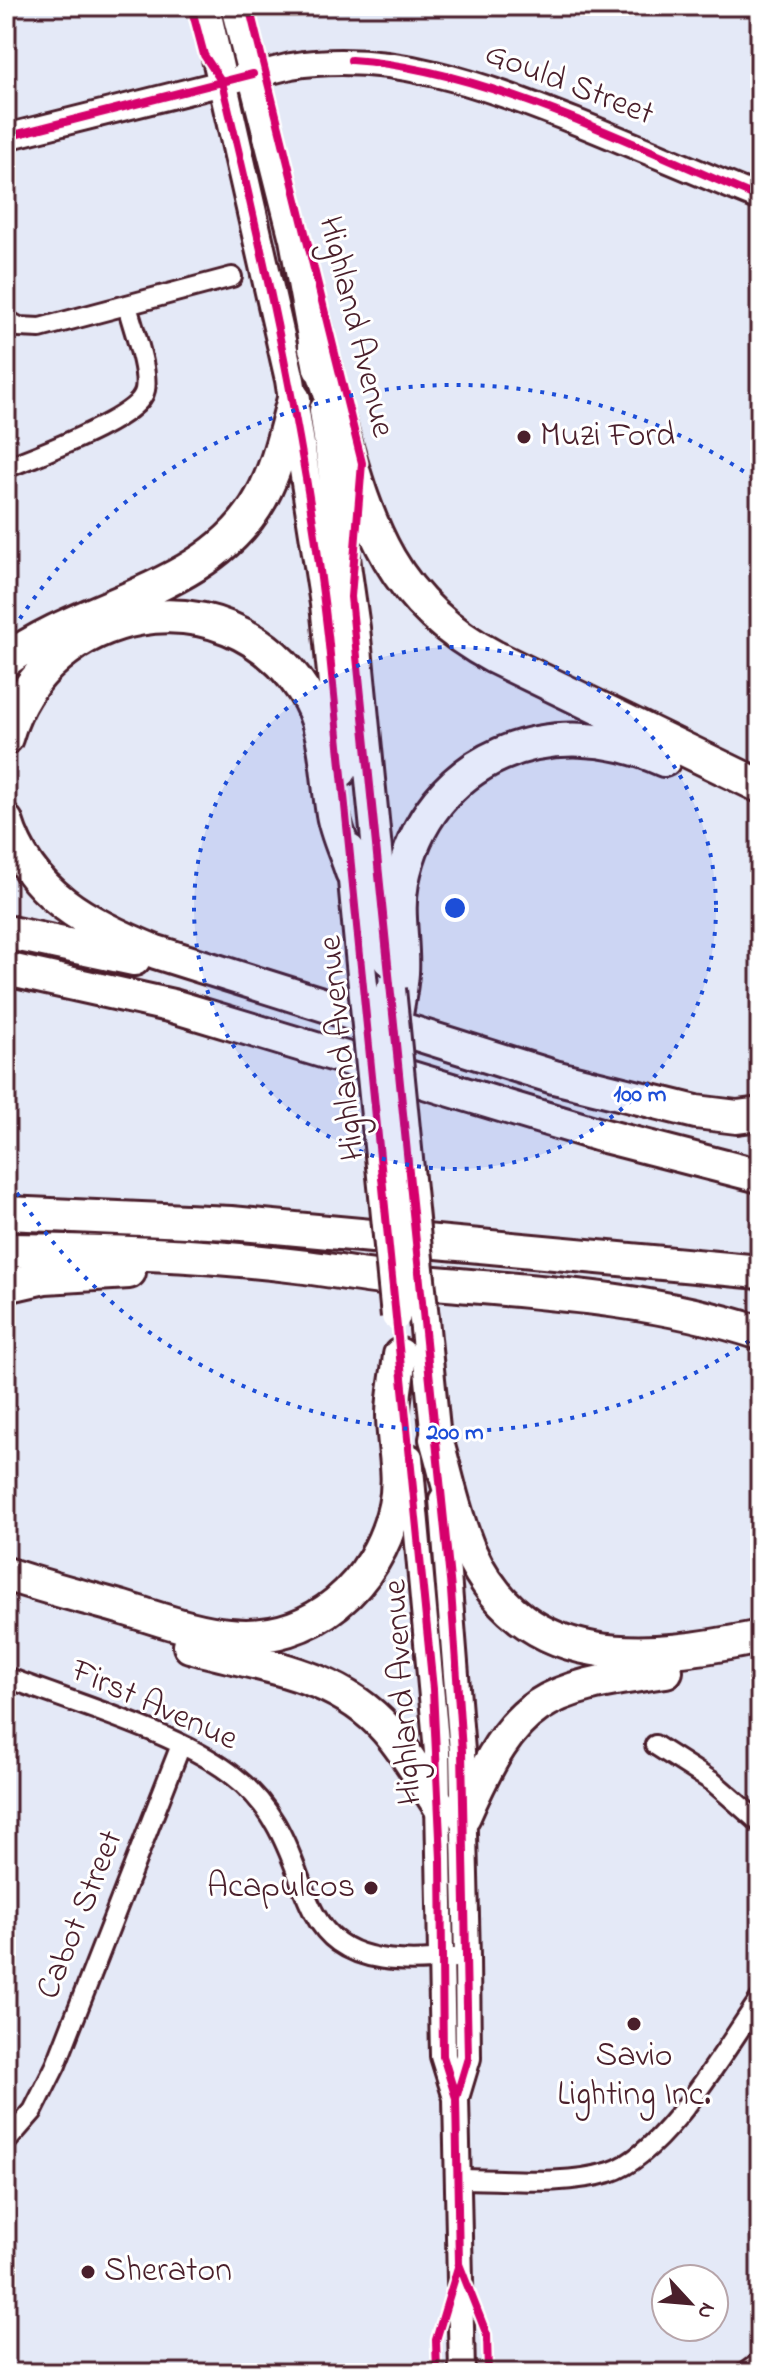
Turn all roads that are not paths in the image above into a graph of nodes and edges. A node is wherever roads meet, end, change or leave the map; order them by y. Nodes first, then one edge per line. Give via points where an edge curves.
1 (205, 6) edge
2 (235, 6) edge
3 (253, 74) junction
4 (222, 82) junction
5 (6, 137) edge
6 (760, 198) edge
7 (232, 277) dead end
8 (127, 305) junction
9 (6, 320) edge
10 (315, 348) junction
11 (294, 399) junction
12 (6, 468) edge
13 (6, 660) edge
14 (6, 738) edge
15 (760, 786) edge
16 (760, 807) edge
17 (6, 821) edge
18 (352, 872) junction
19 (6, 932) edge
20 (6, 969) edge
21 (384, 989) junction
22 (312, 1003) junction
23 (395, 1025) joint
24 (554, 1077) junction
25 (760, 1114) edge
26 (760, 1138) edge
27 (760, 1176) edge
28 (6, 1213) edge
29 (6, 1250) edge
30 (760, 1272) edge
31 (358, 1276) junction
32 (6, 1286) edge
33 (609, 1301) junction
34 (760, 1310) edge
35 (410, 1318) junction
36 (760, 1333) edge
37 (400, 1355) junction
38 (436, 1439) junction
39 (6, 1574) edge
40 (6, 1594) edge
41 (760, 1637) edge
42 (760, 1658) edge
43 (6, 1677) edge
44 (181, 1745) junction
45 (655, 1745) dead end
46 (452, 1811) junction
47 (760, 1823) edge
48 (467, 1957) junction
49 (442, 1960) junction
50 (760, 1999) edge
51 (456, 2098) junction
52 (6, 2142) edge
53 (458, 2179) junction
54 (760, 2362) edge
55 (462, 2373) edge
56 (745, 2373) edge

1 - 4 main road, Highland Avenue
2 - 3 main road, Highland Avenue
3 - 4 main road, Gould Street
3 - 6 main road, Gould Street via 342,60 444,74
3 - 10 main road, Highland Avenue
4 - 5 main road, Gould Street
4 - 11 main road, Highland Avenue
7 - 8 street
8 - 9 street via 40,328
8 - 12 street via 146,382 139,403 117,419
10 - 15 highway via 371,527 393,569 425,606 483,651
10 - 21 main road, Highland Avenue via 355,628
11 - 13 highway via 267,487 223,545 181,573 48,634
11 - 18 main road, Highland Avenue via 325,604
14 - 18 highway via 20,703 43,670 93,634 165,615 228,627 269,651 309,699 323,735 333,817
16 - 21 highway via 649,753 602,740 547,740 492,759 442,797 412,848
17 - 22 highway via 33,876 75,913 150,950
18 - 21 main road, Highland Avenue
19 - 22 highway
20 - 27 highway via 173,1006 597,1134
21 - 23 highway, bridge
21 - 35 main road, Highland Avenue, bridge
22 - 24 highway
23 - 35 main road, Highland Avenue, bridge
24 - 25 highway via 696,1112
24 - 26 highway
28 - 30 highway via 262,1226
29 - 31 highway via 200,1258
31 - 32 highway via 160,1272 45,1277
31 - 33 highway
33 - 34 highway
33 - 36 highway
35 - 37 main road, Highland Avenue
35 - 38 main road, Highland Avenue
37 - 39 highway via 393,1415 398,1485 391,1521 365,1577 345,1599 315,1618 260,1635 211,1633
37 - 46 main road, Highland Avenue via 432,1675
38 - 41 highway via 475,1562 507,1604 536,1627 582,1649 617,1655
38 - 46 main road, Highland Avenue via 454,1621
40 - 46 highway via 327,1684 386,1729
42 - 46 highway via 605,1680 552,1697 506,1735
43 - 44 street, First Avenue
44 - 49 street, First Avenue via 230,1773 259,1802 283,1838 312,1911 343,1947 380,1960
44 - 52 street, Cabot Street via 50,2080 33,2111
45 - 47 street via 721,1788
46 - 48 main road, Highland Avenue
46 - 49 main road, Highland Avenue
48 - 49 street, First Avenue
48 - 51 main road, Highland Avenue via 468,2058
49 - 51 main road, Highland Avenue via 443,2056
50 - 53 street via 660,2139 634,2161 593,2175
51 - 53 main road, Highland Avenue
53 - 55 main road, Highland Avenue
54 - 56 street

